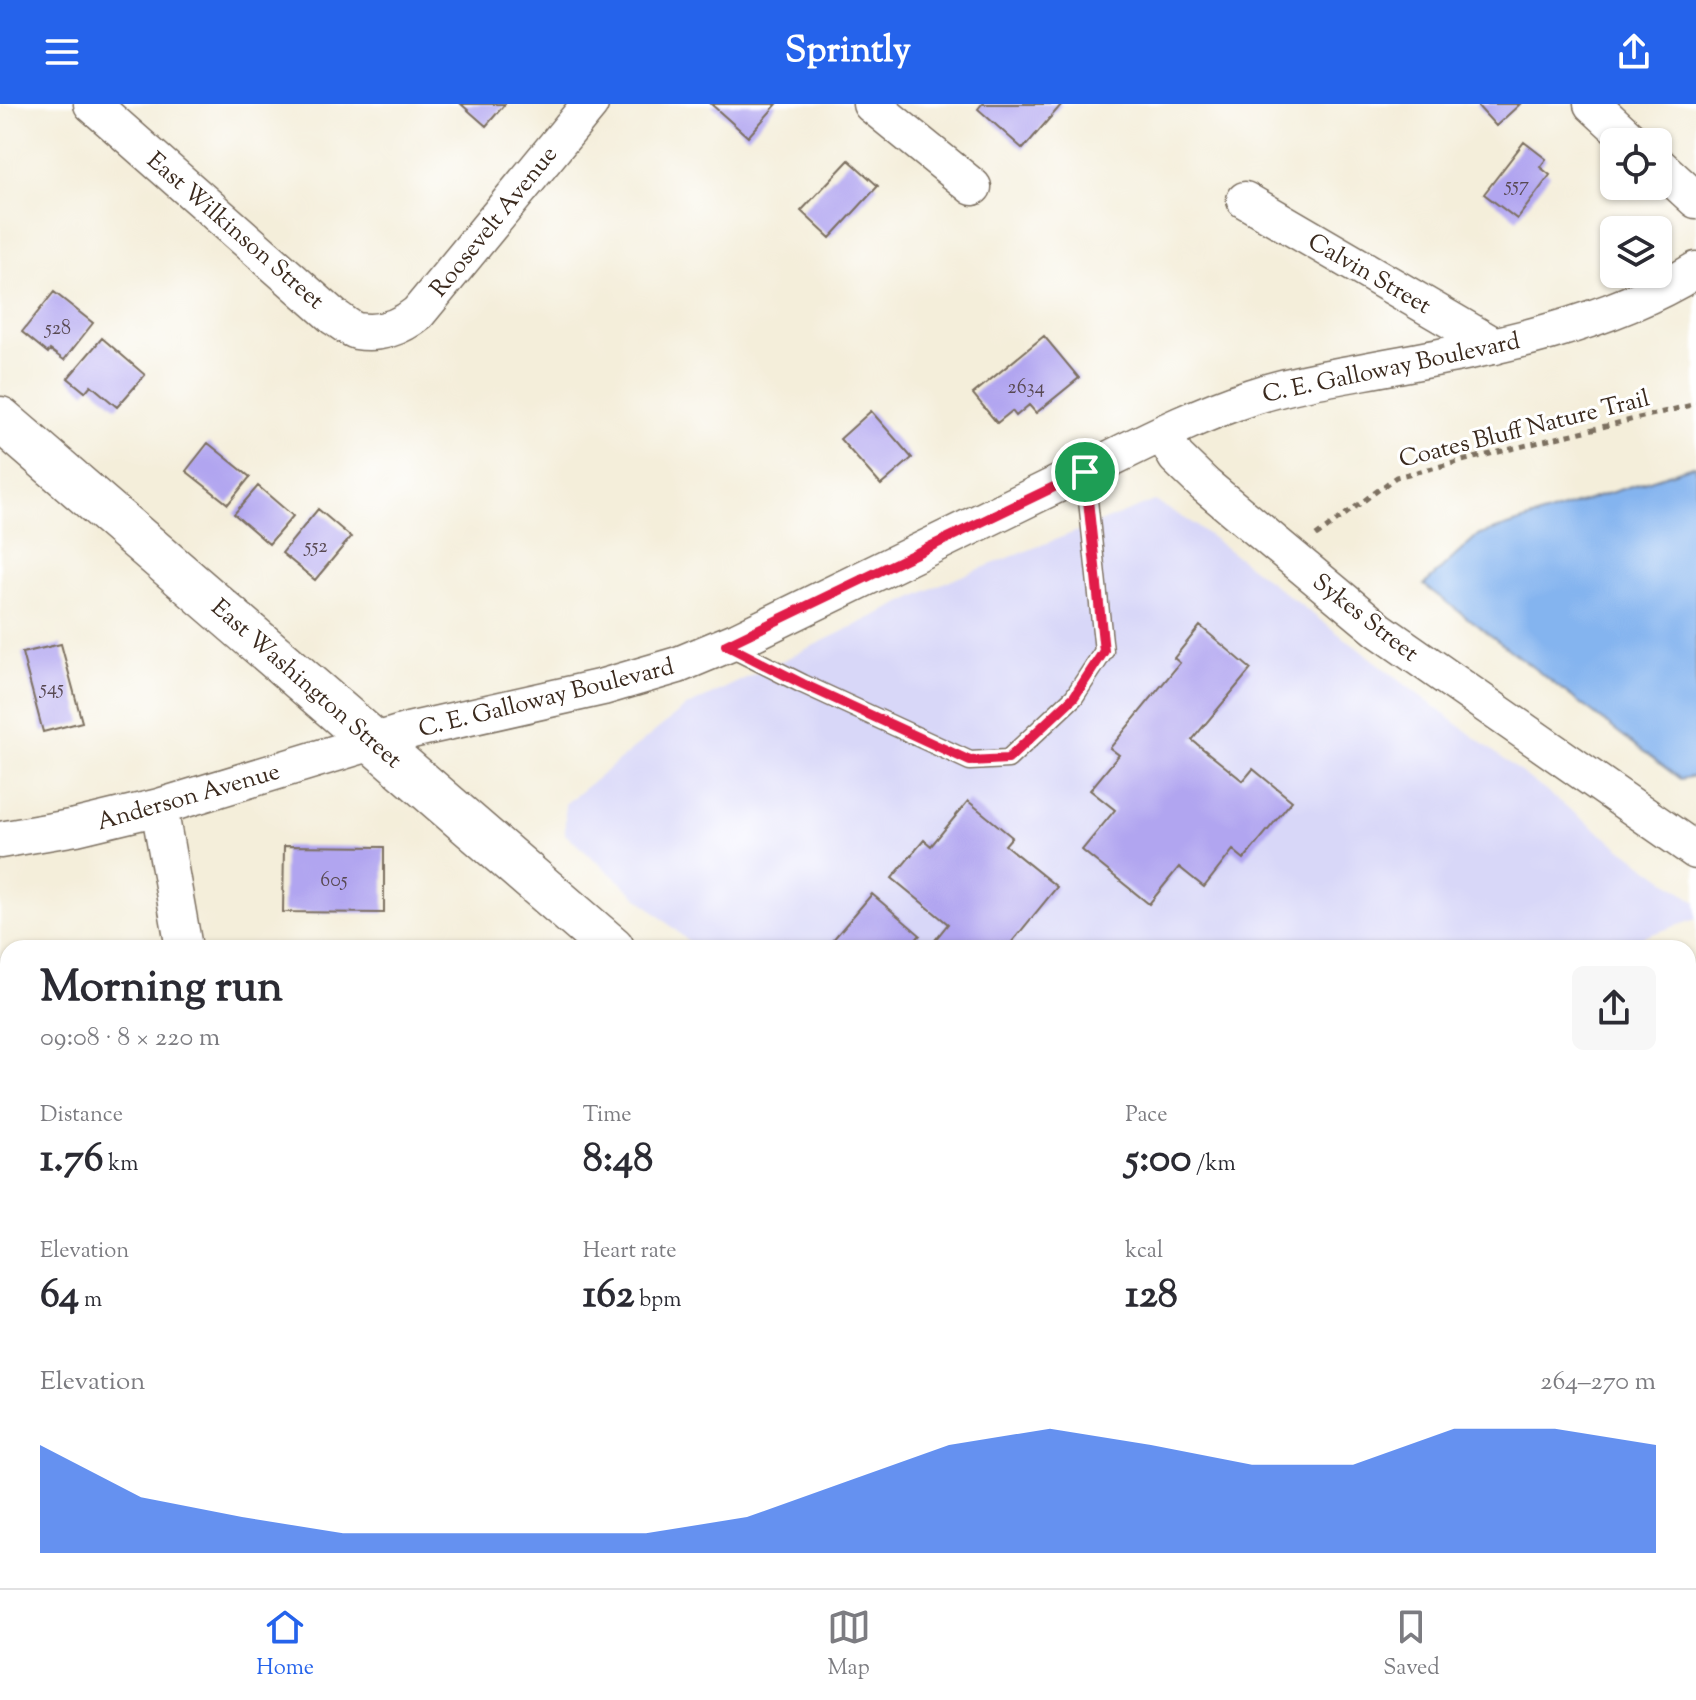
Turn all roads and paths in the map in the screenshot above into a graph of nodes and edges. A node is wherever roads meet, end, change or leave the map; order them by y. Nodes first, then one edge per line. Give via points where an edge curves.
1 (92, 104) edge
2 (590, 104) edge
3 (871, 104) edge
4 (1592, 104) edge
5 (1618, 128) edge
6 (1672, 178) edge
7 (973, 187) dead end
8 (1245, 200) dead end
9 (1696, 200) edge
10 (1696, 270) edge
11 (390, 329) joint
12 (1495, 346) junction
13 (1696, 404) edge
14 (0, 419) edge
15 (1163, 434) junction
16 (1085, 472) junction
17 (1289, 556) junction
18 (726, 645) junction
19 (374, 741) junction
20 (159, 807) junction
21 (0, 840) edge
22 (1696, 851) edge
23 (183, 940) edge
24 (603, 940) edge

1 - 11 street, East Wilkinson Street via 334,317 355,331
2 - 11 street, Roosevelt Avenue via 418,313
3 - 7 street
4 - 5 street
6 - 9 street
8 - 12 street, Calvin Street
10 - 12 street, C. E. Galloway Boulevard via 1624,305
12 - 15 street, C. E. Galloway Boulevard via 1251,397
13 - 17 path, Coates Bluff Nature Trail via 1396,477
14 - 19 street, East Washington Street
15 - 16 street, C. E. Galloway Boulevard
15 - 17 street, Sykes Street via 1195,476
16 - 18 street, C. E. Galloway Boulevard
16 - 18 lane via 1104,651 1074,697 1008,759 970,761
17 - 22 street, Sykes Street via 1379,630
18 - 19 street, C. E. Galloway Boulevard via 603,687
19 - 20 street, Anderson Avenue
19 - 24 street, East Washington Street
20 - 21 street, Anderson Avenue
20 - 23 street

